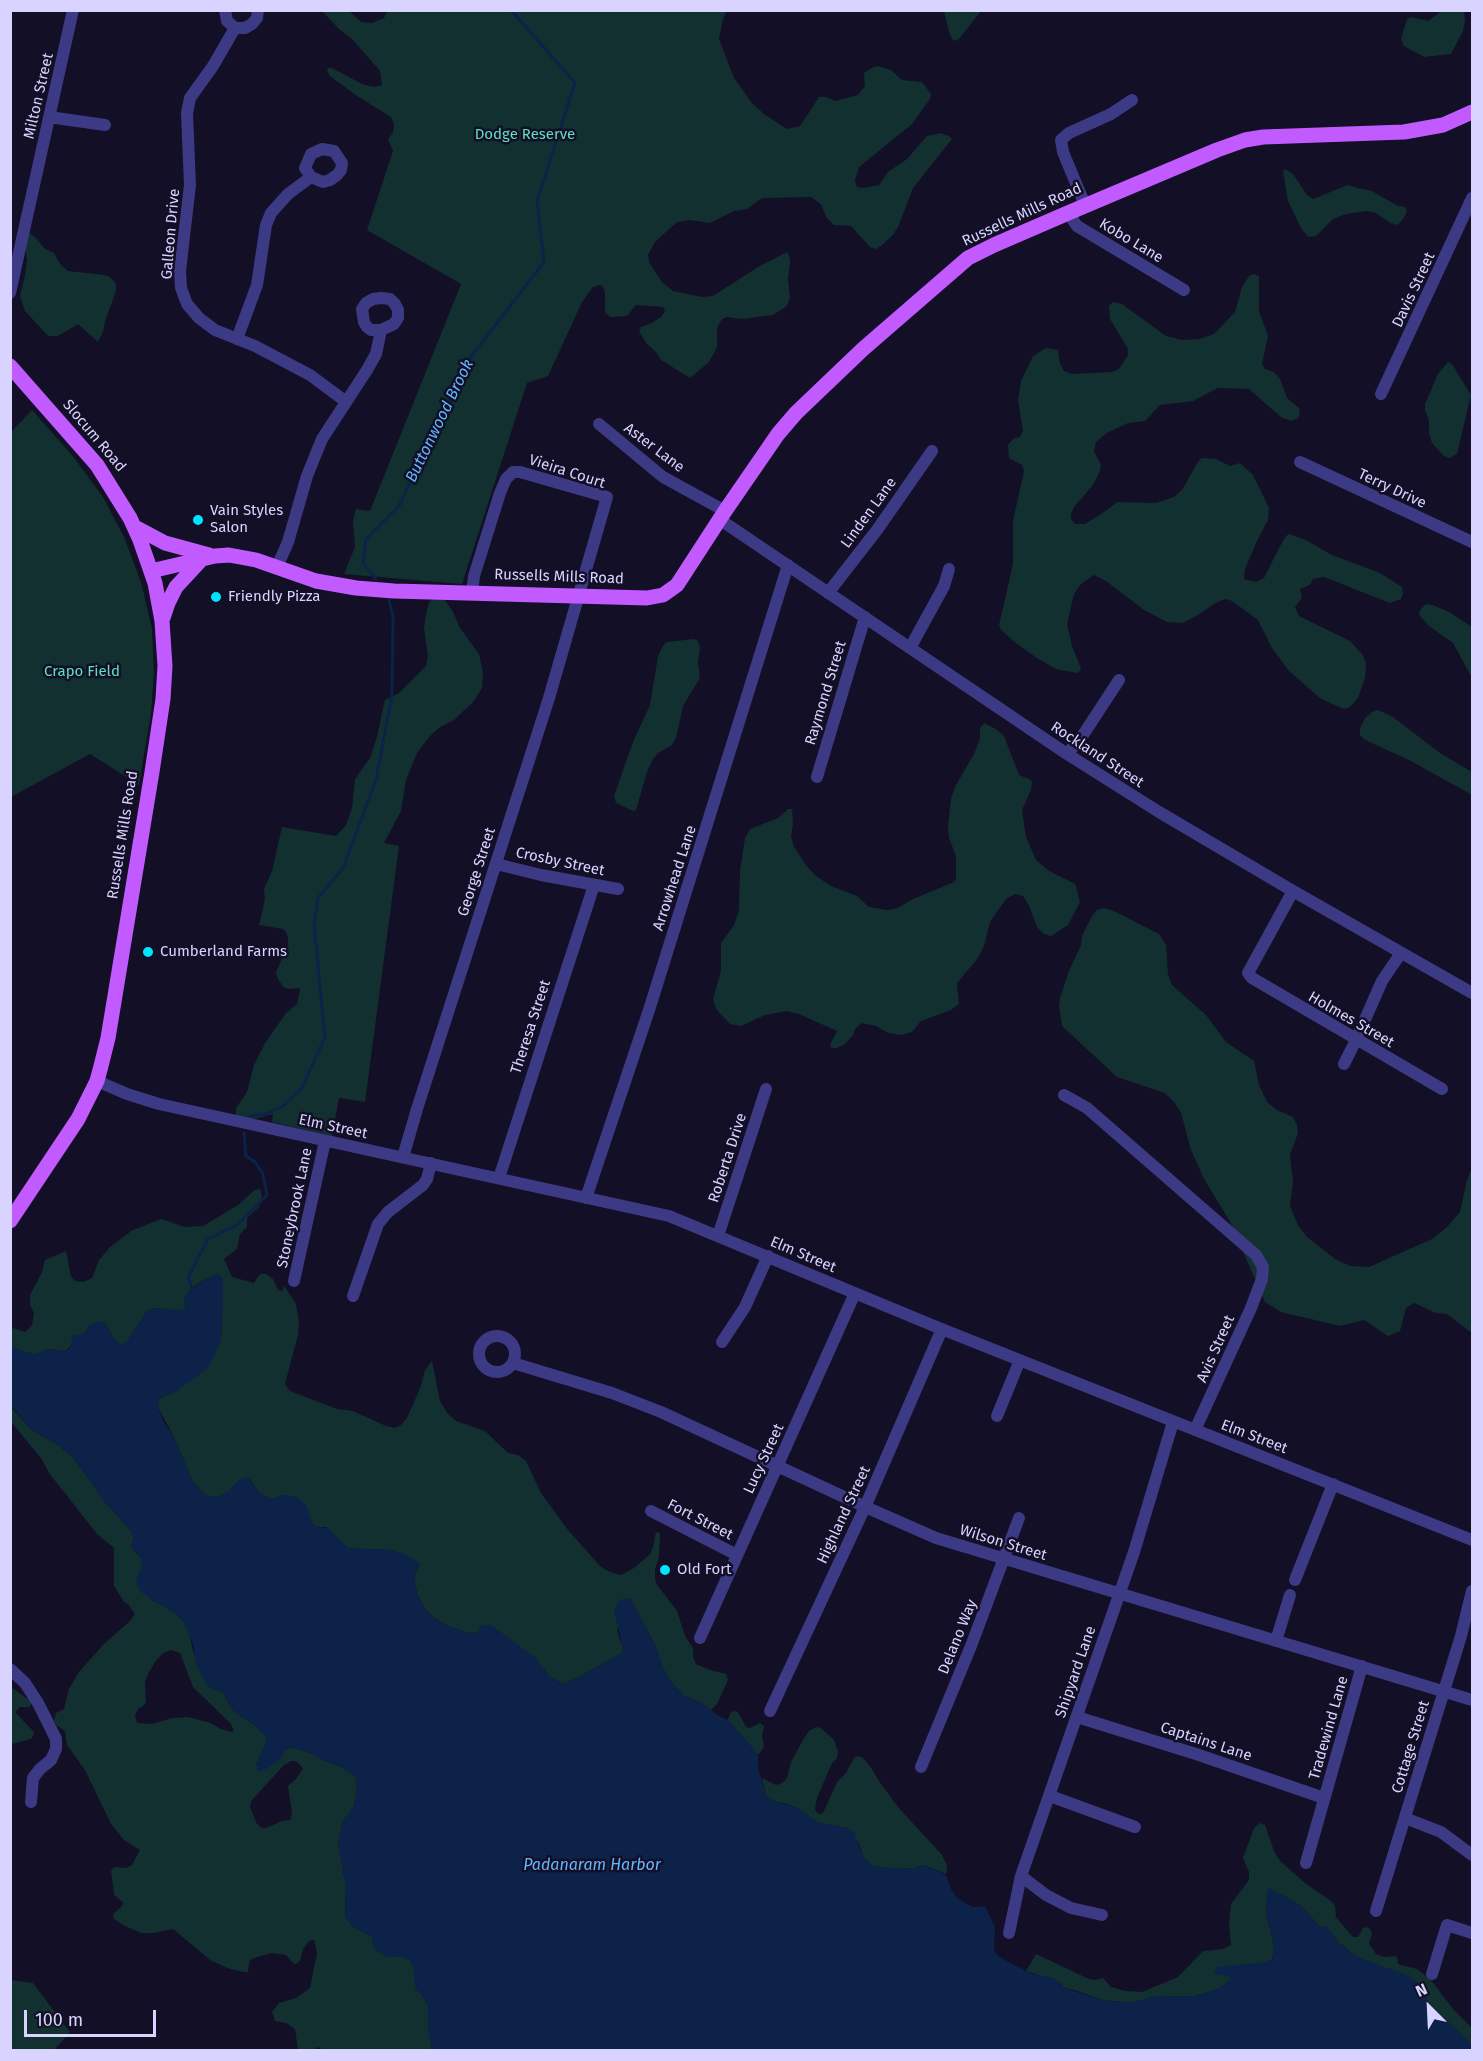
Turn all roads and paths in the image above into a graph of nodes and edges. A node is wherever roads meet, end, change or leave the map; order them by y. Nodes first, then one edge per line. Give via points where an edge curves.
1 (73, 10) edge
2 (225, 10) edge
3 (258, 10) edge
4 (236, 28) junction
5 (1132, 100) dead end
6 (1473, 112) edge
7 (49, 117) junction
8 (105, 125) dead end
9 (311, 177) dead end
10 (1473, 198) edge
11 (1085, 205) junction
12 (1068, 213) junction
13 (1184, 290) dead end
14 (10, 293) edge
15 (381, 330) dead end
16 (237, 339) junction
17 (10, 366) edge
18 (1381, 394) dead end
19 (345, 401) junction
20 (599, 424) dead end
21 (932, 451) dead end
22 (1300, 462) dead end
23 (722, 515) junction
24 (135, 527) junction
25 (1473, 542) edge
26 (209, 557) junction
27 (788, 566) junction
28 (277, 567) junction
29 (948, 569) dead end
30 (152, 571) junction
31 (828, 592) junction
32 (472, 593) junction
33 (579, 596) junction
34 (865, 617) junction
35 (162, 621) junction
36 (910, 648) junction
37 (1119, 680) dead end
38 (1067, 754) junction
39 (817, 777) dead end
40 (496, 864) junction
41 (594, 885) junction
42 (618, 890) dead end
43 (1293, 891) junction
44 (1401, 953) junction
45 (1473, 993) edge
46 (1356, 1040) junction
47 (1344, 1064) dead end
48 (97, 1081) junction
49 (766, 1089) dead end
50 (1442, 1089) dead end
51 (1064, 1095) dead end
52 (325, 1141) junction
53 (403, 1157) junction
54 (431, 1163) junction
55 (499, 1178) junction
56 (586, 1198) junction
57 (10, 1221) edge
58 (718, 1236) junction
59 (768, 1256) junction
60 (294, 1281) dead end
61 (855, 1293) junction
62 (353, 1296) dead end
63 (942, 1329) junction
64 (722, 1342) dead end
65 (1020, 1360) junction
66 (513, 1363) dead end
67 (997, 1416) dead end
68 (1173, 1422) junction
69 (1195, 1430) junction
70 (777, 1466) junction
71 (1332, 1484) junction
72 (865, 1507) junction
73 (651, 1511) dead end
74 (1019, 1518) dead end
75 (1473, 1540) edge
76 (737, 1555) junction
77 (1004, 1559) junction
78 (1296, 1580) dead end
79 (1473, 1591) edge
80 (1119, 1593) junction
81 (1290, 1595) dead end
82 (700, 1638) dead end
83 (1276, 1641) junction
84 (1362, 1666) junction
85 (10, 1669) edge
86 (1443, 1690) junction
87 (1473, 1700) edge
88 (770, 1710) dead end
89 (1077, 1717) junction
90 (921, 1767) dead end
91 (1050, 1796) junction
92 (1324, 1798) junction
93 (31, 1802) dead end
94 (1405, 1818) junction
95 (1135, 1827) dead end
96 (1473, 1855) edge
97 (1306, 1863) dead end
98 (1021, 1875) junction
99 (1376, 1911) dead end
100 (1102, 1916) dead end
101 (1010, 1933) dead end
102 (1473, 1933) edge
103 (1432, 1974) dead end

1 - 7 street, Milton Street
2 - 4 street via 227,21
3 - 4 street, Galleon Drive via 252,24
4 - 16 street, Galleon Drive via 190,98 190,185 180,271 187,304 215,330
5 - 11 street via 1061,140
6 - 11 main road, Russells Mills Road via 1443,125 1404,132 1245,140
7 - 8 street
7 - 14 street, Milton Street
9 - 16 street via 279,202 268,219 256,285
10 - 18 street, Davis Street
11 - 12 main road, Russells Mills Road
12 - 13 street, Kobo Lane via 1077,226
12 - 23 main road, Russells Mills Road via 976,254 938,282 804,404 778,434
15 - 19 street via 376,354
16 - 19 street, Galleon Drive via 310,375
17 - 24 main road, Slocum Road via 97,465
19 - 28 street via 322,439
20 - 23 street, Aster Lane via 663,477
21 - 31 street, Linden Lane
22 - 25 street, Terry Drive
23 - 27 street, Rockland Street
23 - 33 main road, Russells Mills Road via 668,593 647,598
24 - 26 main road via 157,540
24 - 30 main road, Slocum Road
26 - 28 main road, Russells Mills Road via 237,555
26 - 30 main road, Russells Mills Road
26 - 35 main road via 176,587
27 - 31 street, Rockland Street
27 - 56 street, Arrowhead Lane
28 - 32 main road, Russells Mills Road via 346,587
29 - 36 street via 944,586
30 - 35 main road, Russells Mills Road
31 - 34 street, Rockland Street
32 - 33 main road, Russells Mills Road
32 - 33 street, Vieira Court via 500,494 506,479 513,472 520,472 607,497
33 - 40 street, George Street
34 - 36 street, Rockland Street
34 - 39 street, Raymond Street
35 - 48 main road, Russells Mills Road via 162,706 108,1038
36 - 38 street, Rockland Street
37 - 38 street
38 - 43 street, Rockland Street
40 - 41 street, Crosby Street
40 - 53 street, George Street
41 - 42 street, Crosby Street
41 - 55 street, Theresa Street
43 - 44 street, Rockland Street
43 - 46 street, Holmes Street via 1248,973
44 - 45 street, Rockland Street
44 - 46 street via 1382,981
46 - 47 street
46 - 50 street, Holmes Street
48 - 52 street, Elm Street via 159,1104
48 - 57 main road, Russells Mills Road via 78,1119
49 - 58 street, Roberta Drive
51 - 69 street, Avis Street via 1087,1108 1256,1255 1263,1267 1251,1308
52 - 53 street, Elm Street
52 - 60 street, Stoneybrook Lane
53 - 54 street, Elm Street
54 - 55 street, Elm Street
54 - 62 street via 423,1185 378,1224
55 - 56 street, Elm Street
56 - 58 street, Elm Street via 669,1216
58 - 59 street, Elm Street
59 - 61 street, Elm Street
59 - 64 street
61 - 63 street, Elm Street
61 - 70 street, Lucy Street
63 - 65 street, Elm Street
63 - 72 street, Highland Street
65 - 67 street
65 - 68 street, Elm Street
66 - 70 street, Wilson Street via 661,1412
68 - 69 street, Elm Street
68 - 80 street, Shipyard Lane
69 - 71 street, Elm Street
70 - 72 street, Wilson Street
70 - 76 street, Lucy Street
71 - 75 street, Elm Street
71 - 78 street
72 - 77 street, Wilson Street via 936,1538
72 - 88 street, Highland Street
73 - 76 street, Fort Street
74 - 77 street, Delano Way
76 - 82 street, Lucy Street
77 - 80 street, Wilson Street
77 - 90 street, Delano Way
79 - 86 street, Cottage Street
80 - 83 street, Wilson Street
80 - 89 street, Shipyard Lane
81 - 83 street
83 - 84 street, Wilson Street
84 - 86 street, Wilson Street
84 - 92 street, Tradewind Lane
85 - 93 street via 25,1683 56,1739 51,1760 33,1779
86 - 87 street, Wilson Street
86 - 94 street, Cottage Street
89 - 91 street, Shipyard Lane
89 - 92 street, Captains Lane
91 - 95 street
91 - 98 street, Shipyard Lane
92 - 97 street, Tradewind Lane
94 - 96 street via 1441,1832
94 - 99 street, Cottage Street
98 - 100 street via 1071,1908
98 - 101 street, Shipyard Lane
102 - 103 street via 1447,1925

